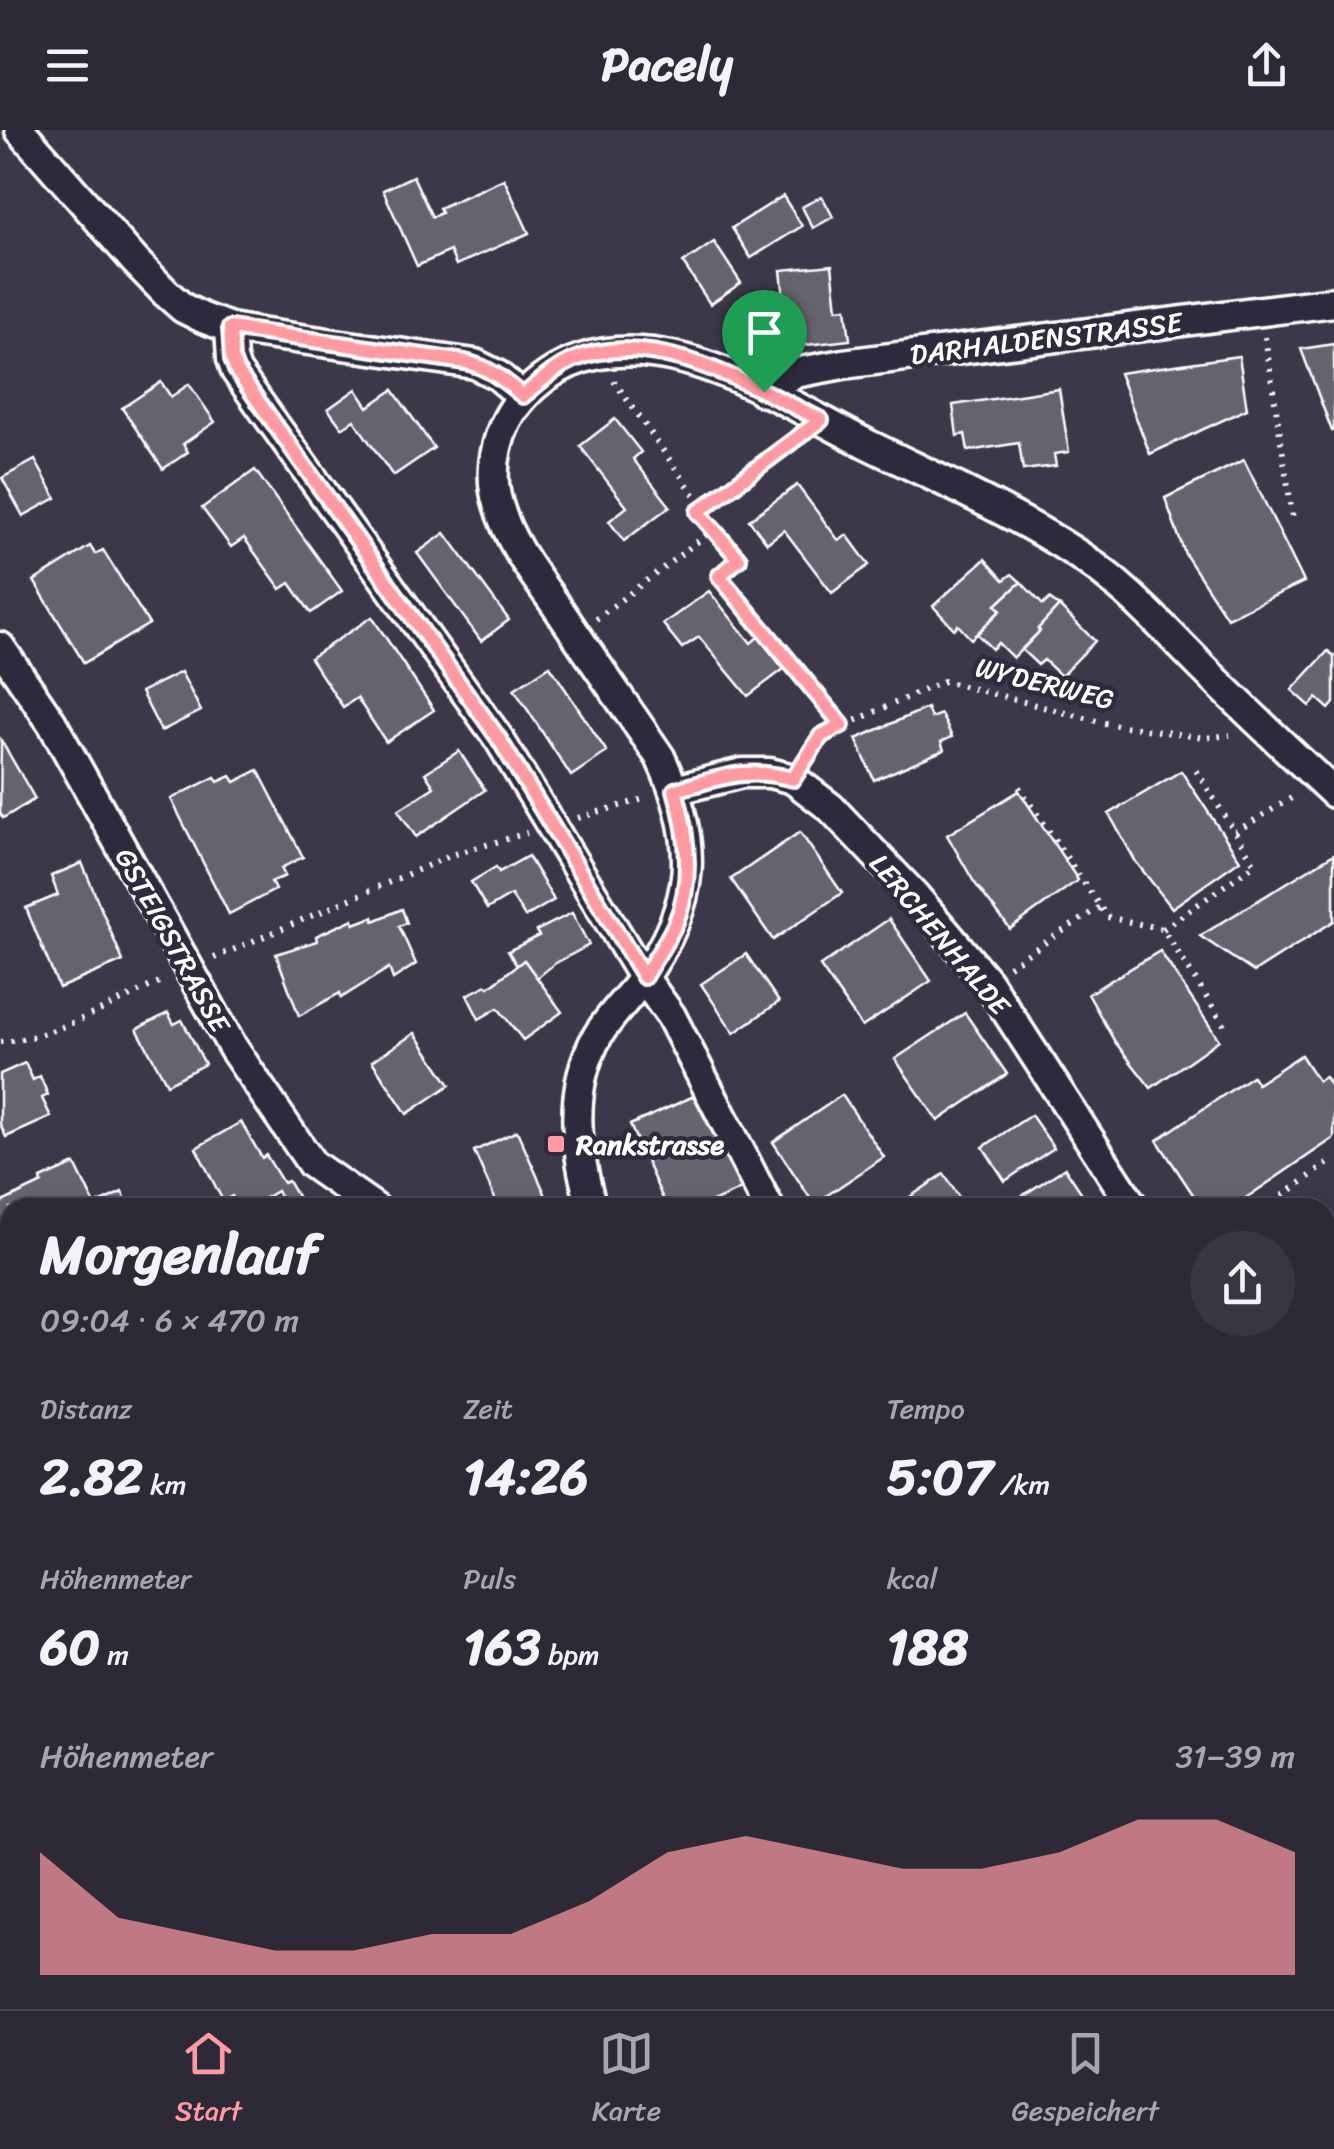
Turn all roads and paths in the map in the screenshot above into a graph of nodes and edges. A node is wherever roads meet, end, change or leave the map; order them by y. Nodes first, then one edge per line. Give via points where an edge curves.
1 (20, 130) edge
2 (1334, 302) edge
3 (1260, 312) junction
4 (230, 328) junction
5 (594, 354) junction
6 (764, 392) junction
7 (523, 396) junction
8 (821, 420) junction
9 (703, 506) junction
10 (1293, 519) dead end
11 (714, 530) junction
12 (576, 635) junction
13 (0, 647) edge
14 (1254, 719) junction
15 (842, 725) junction
16 (1196, 770) dead end
17 (793, 779) junction
18 (1020, 787) dead end
19 (1327, 787) edge
20 (675, 790) junction
21 (550, 826) junction
22 (1235, 832) junction
23 (332, 906) dead end
24 (1100, 907) junction
25 (1163, 929) junction
26 (644, 977) junction
27 (986, 981) junction
28 (1228, 1031) dead end
29 (1334, 1159) edge
30 (361, 1198) edge
31 (589, 1198) edge
32 (765, 1198) edge
33 (1127, 1198) edge
34 (1280, 1198) edge

1 - 4 street via 166,294
2 - 3 street, DARHALDENSTRASSE
3 - 6 street, DARHALDENSTRASSE via 843,364 795,373
3 - 10 path
4 - 7 street via 476,364
4 - 21 street via 236,370 499,739
5 - 6 street via 652,352 684,359
5 - 7 street via 550,373
5 - 9 path
6 - 8 street
7 - 12 street via 499,436 496,499 517,551
8 - 9 path
8 - 14 street via 1076,553 1136,601
9 - 11 path via 698,512
11 - 12 path
11 - 15 path via 739,559 719,576
12 - 20 street
13 - 30 street, GSTEIGSTRASSE via 52,723 244,1065 312,1164
14 - 15 path, WYDERWEG via 1238,734 1205,738 1104,723 944,681
14 - 19 street
15 - 17 path, WYDERWEG via 821,736
16 - 22 path
17 - 20 street via 742,773
17 - 27 street, LERCHENHALDE via 843,820
18 - 24 path
19 - 22 path
20 - 21 path
20 - 26 street via 688,860 684,894 676,923
21 - 23 path via 452,855
21 - 26 street
22 - 25 path via 1255,864
24 - 25 path via 1107,918
24 - 27 path
25 - 28 path
26 - 31 street via 598,1036 581,1083 577,1142
26 - 32 street
27 - 33 street, LERCHENHALDE
29 - 34 path

